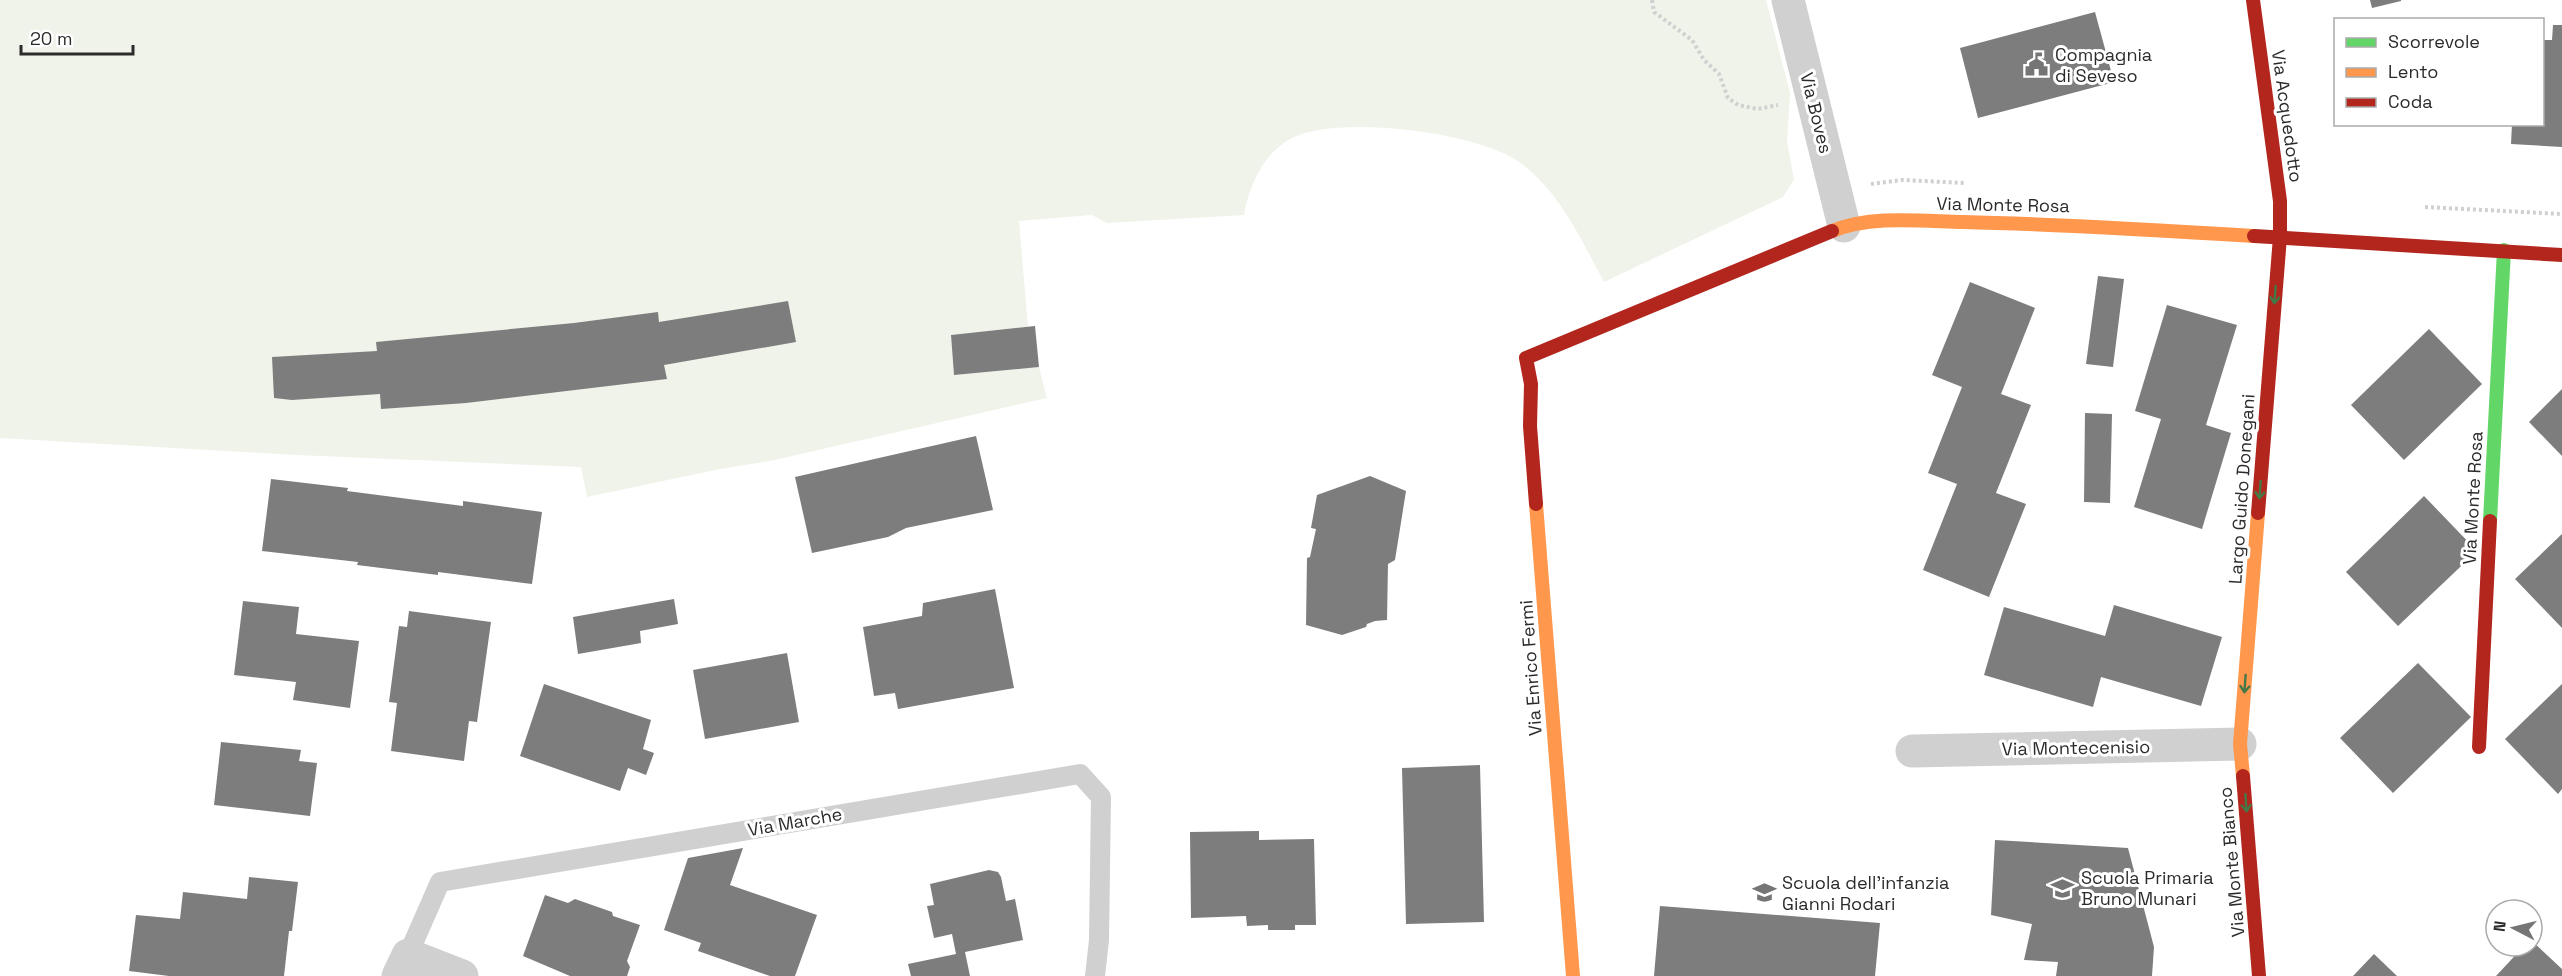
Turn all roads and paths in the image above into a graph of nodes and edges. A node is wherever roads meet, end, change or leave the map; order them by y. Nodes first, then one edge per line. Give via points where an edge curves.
1 (1652, 0) edge
2 (1788, 0) edge
3 (2253, 0) edge
4 (1811, 92) junction
5 (1844, 226) junction
6 (2280, 237) junction
7 (2504, 250) junction
8 (2562, 255) edge
9 (1526, 357) joint
10 (2240, 744) junction
11 (2479, 747) dead end
12 (1912, 751) dead end
13 (403, 966) edge
14 (462, 976) edge
15 (1095, 976) edge
16 (1573, 976) edge
17 (2259, 976) edge

1 - 4 path via 1654,12 1692,40 1704,60 1719,74 1728,98 1738,105 1758,109 1794,101
2 - 4 street, Via Boves
3 - 6 street, Via Acquedotto via 2280,201
4 - 5 street, Via Boves
5 - 6 street, Via Monte Rosa via 1960,221
5 - 9 street, Via Monte Rosa
6 - 7 street, Via Monte Rosa
6 -> 10 street, Largo Guido Donegani
7 - 8 street, Via Monte Rosa
7 - 11 street, Via Monte Rosa
9 - 16 street, Via Enrico Fermi
10 - 12 street, Via Montecenisio
10 -> 17 street, Via Monte Bianco
13 - 14 street, Via Marche
13 - 15 lane, Via Marche via 440,882 1080,774 1101,797

